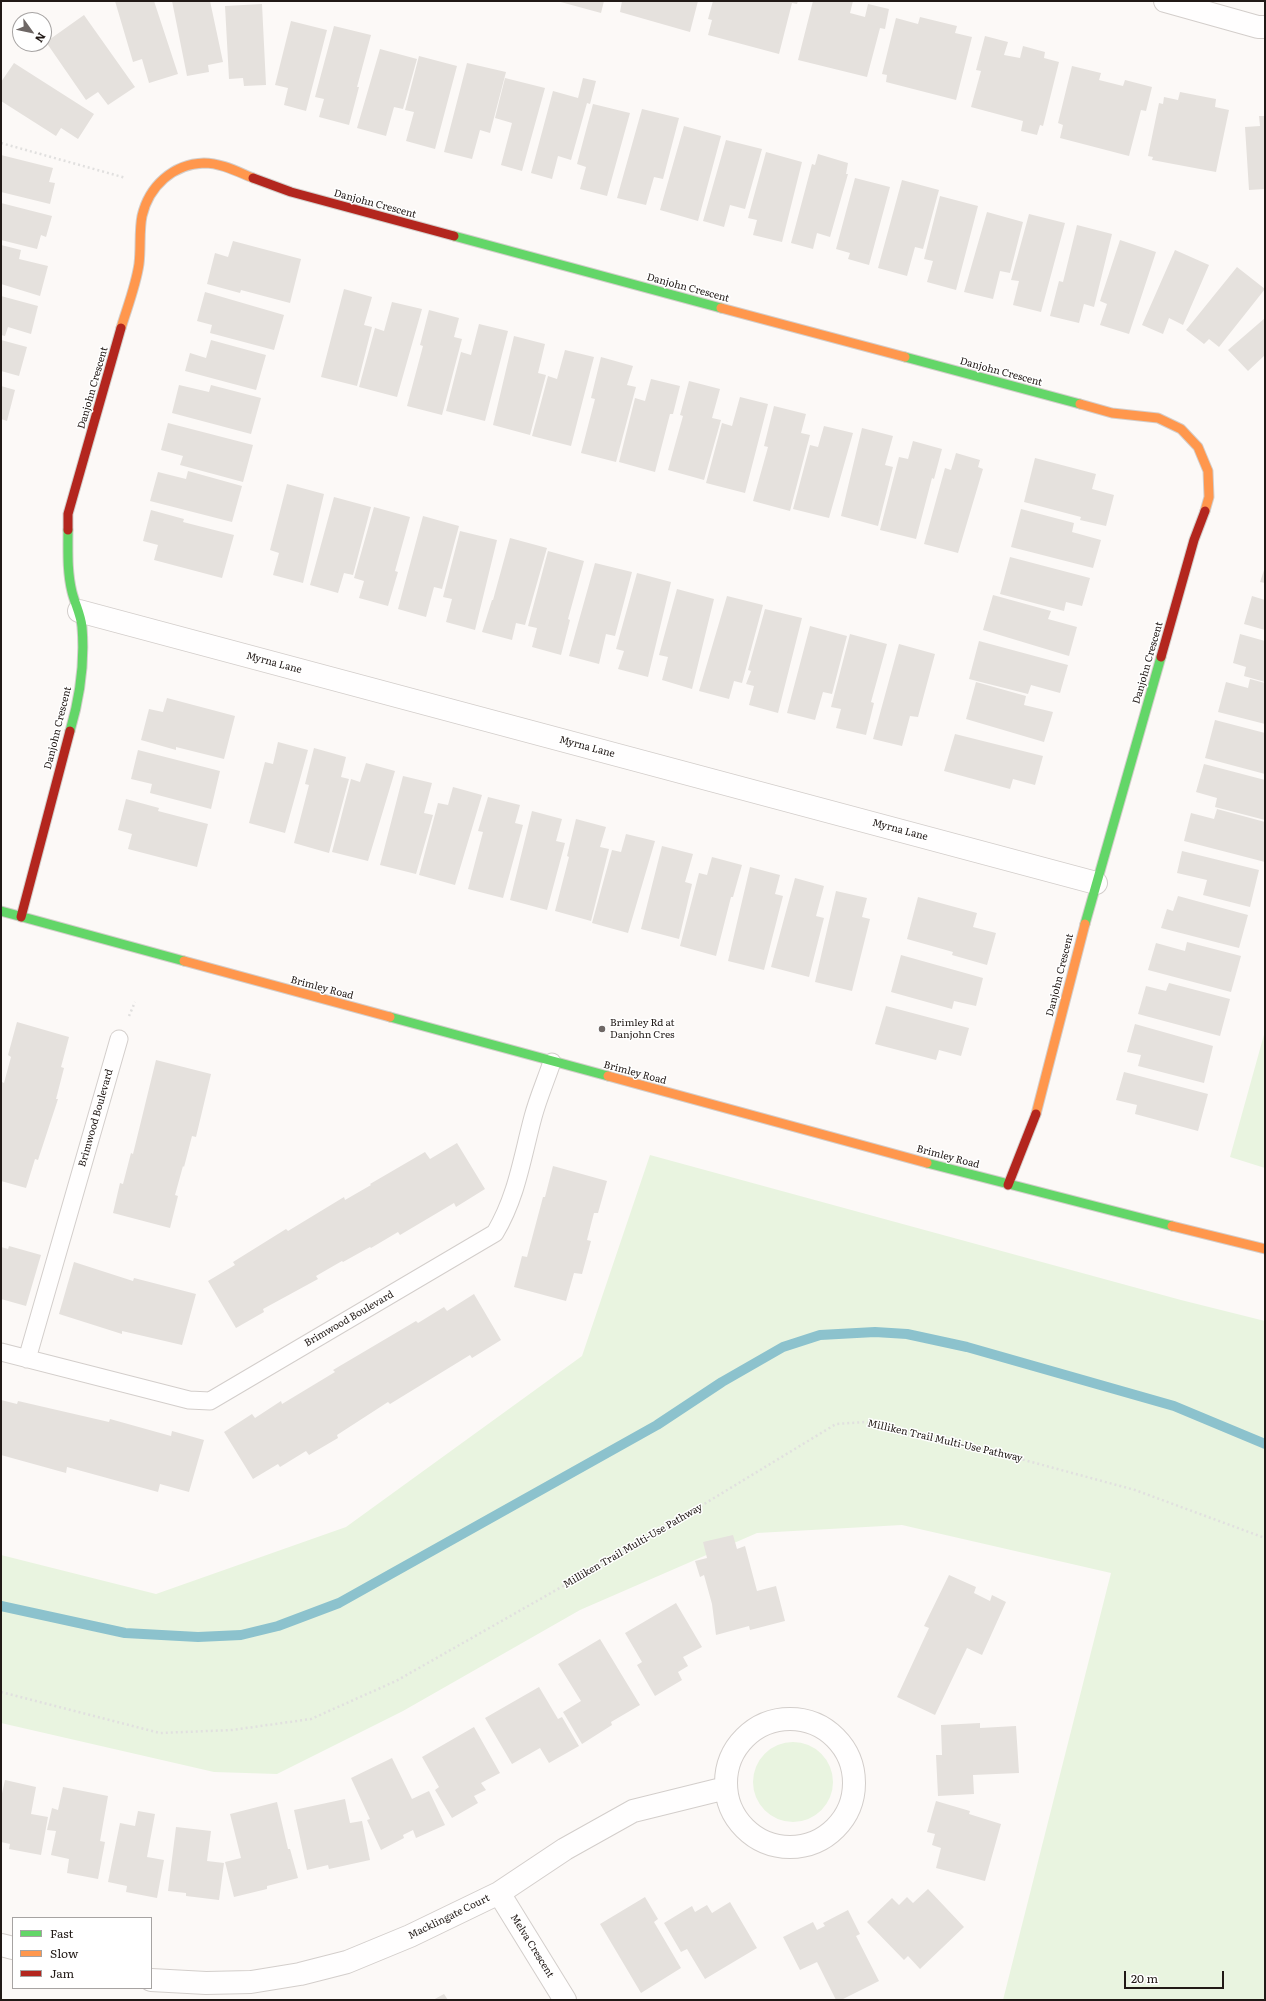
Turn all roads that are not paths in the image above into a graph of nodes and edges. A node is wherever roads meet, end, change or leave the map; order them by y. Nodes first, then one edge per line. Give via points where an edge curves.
1 (1165, 1) edge
2 (1265, 27) edge
3 (79, 611) junction
4 (1096, 883) junction
5 (1, 911) edge
6 (21, 917) junction
7 (119, 1039) dead end
8 (552, 1062) junction
9 (1008, 1185) junction
10 (1265, 1249) edge
11 (1, 1352) edge
12 (27, 1359) junction
13 (726, 1788) junction
14 (499, 1893) junction
15 (1, 1945) edge
16 (12, 1948) edge
17 (152, 1980) edge
18 (565, 2000) edge

1 - 2 street
3 - 4 street, Myrna Lane
3 - 4 street, Danjohn Crescent via 72,592 68,566 68,514 139,265 142,217 147,199 169,174 186,166 205,163 222,166 299,194 1112,413 1156,417 1182,429 1196,443 1205,459 1210,478 1209,498 1194,540
3 - 6 street, Danjohn Crescent via 83,662 79,699
4 - 9 street, Danjohn Crescent via 1036,1113
5 - 6 street, Brimley Road
6 - 8 street, Brimley Road
7 - 12 lane, Brimwood Boulevard
8 - 9 street, Brimley Road
8 - 12 lane, Brimwood Boulevard via 533,1115 514,1194 495,1233 210,1401 190,1400
9 - 10 street, Brimley Road
11 - 12 lane, Brimwood Boulevard
13 - 13 street via 731,1809 743,1827 759,1840 780,1847 801,1847 822,1840 838,1826 849,1808 854,1787 853,1766 844,1747 830,1732 811,1722 790,1718 770,1722 751,1732 737,1748 728,1767
13 - 14 street, Macklingate Court via 633,1811 565,1849
14 - 17 street, Macklingate Court via 403,1939 347,1962 300,1974 251,1982
14 - 18 street, Melva Crescent
15 - 16 street

